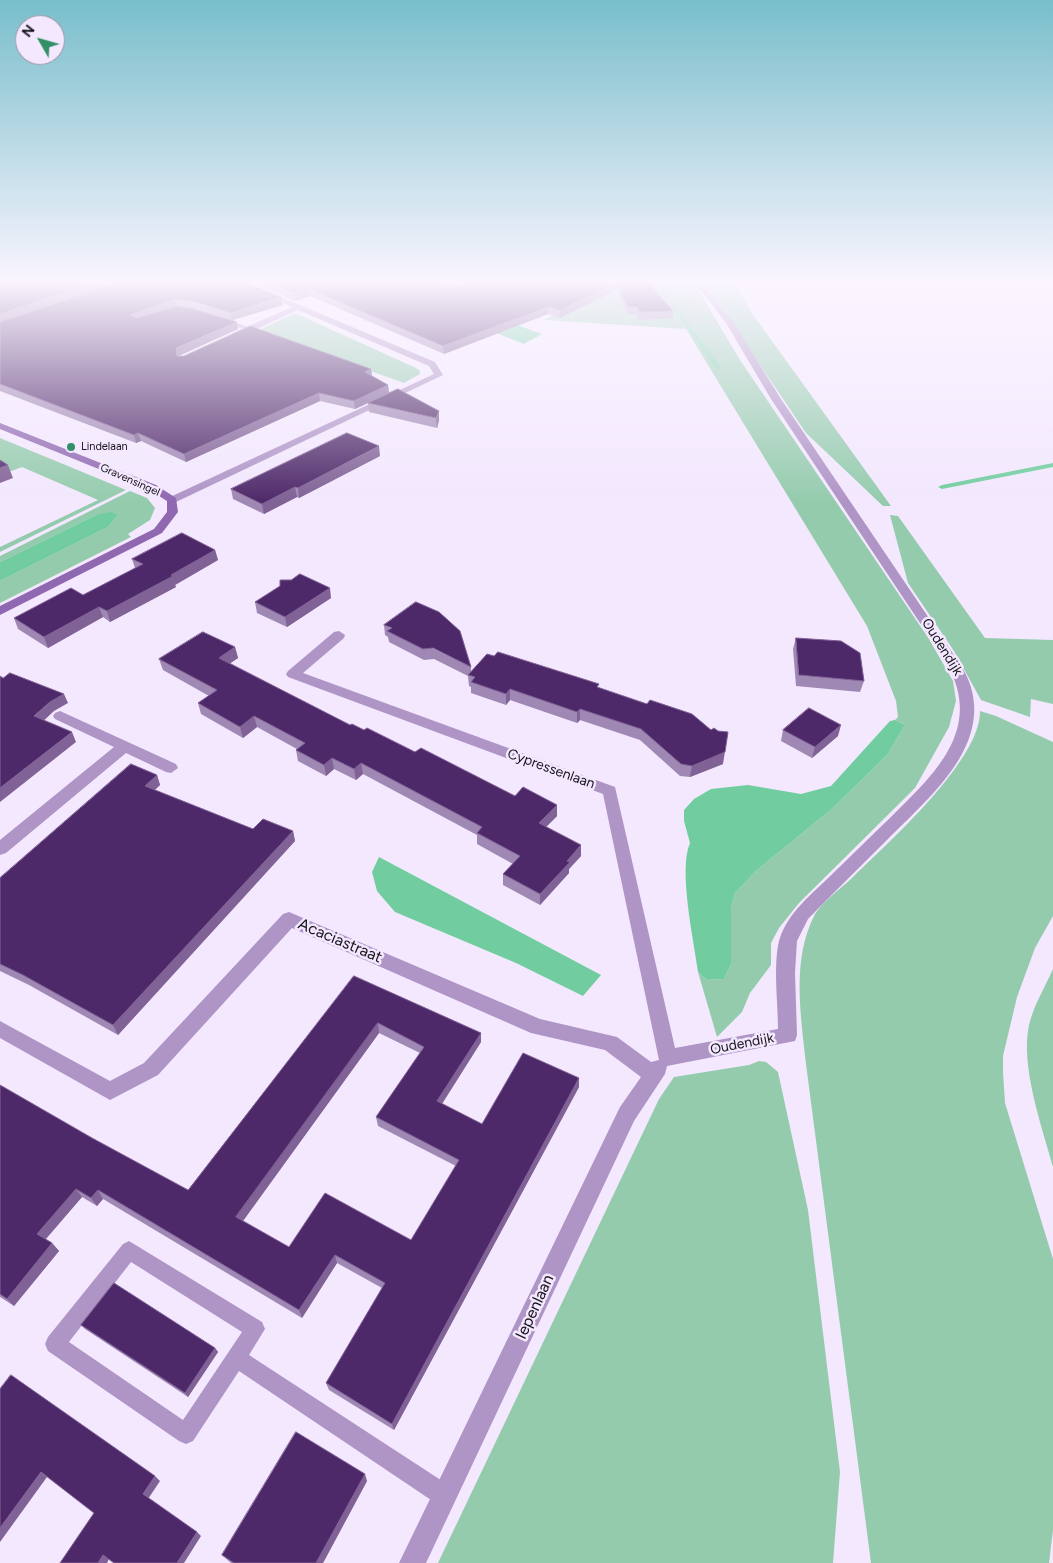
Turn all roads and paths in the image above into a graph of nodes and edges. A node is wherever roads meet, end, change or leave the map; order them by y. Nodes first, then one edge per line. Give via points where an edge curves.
1 (413, 356) edge
2 (749, 356) edge
3 (0, 426) edge
4 (172, 500) junction
5 (0, 611) edge
6 (338, 635) dead end
7 (60, 716) dead end
8 (123, 747) junction
9 (171, 768) dead end
10 (0, 849) edge
11 (0, 1029) edge
12 (660, 1066) junction
13 (236, 1358) junction
14 (445, 1496) junction
15 (412, 1563) edge

1 - 4 street via 432,364 439,375
2 - 12 street, Oudendijk via 924,618 965,685 969,713 965,733 952,760 934,784 802,914 788,941 788,1035
3 - 4 street, Gravensingel via 152,487
4 - 5 street, Gravensingel via 173,512 158,531
6 - 12 street, Cypressenlaan via 293,674 610,791
7 - 8 street
8 - 9 street
8 - 10 street
11 - 12 street, Acaciastraat via 110,1091 152,1069 290,919 538,1027 610,1043
12 - 14 street, Iepenlaan via 627,1114
13 - 13 lane via 186,1434 55,1344 129,1250 255,1329
13 - 14 lane
14 - 15 street, Iepenlaan

